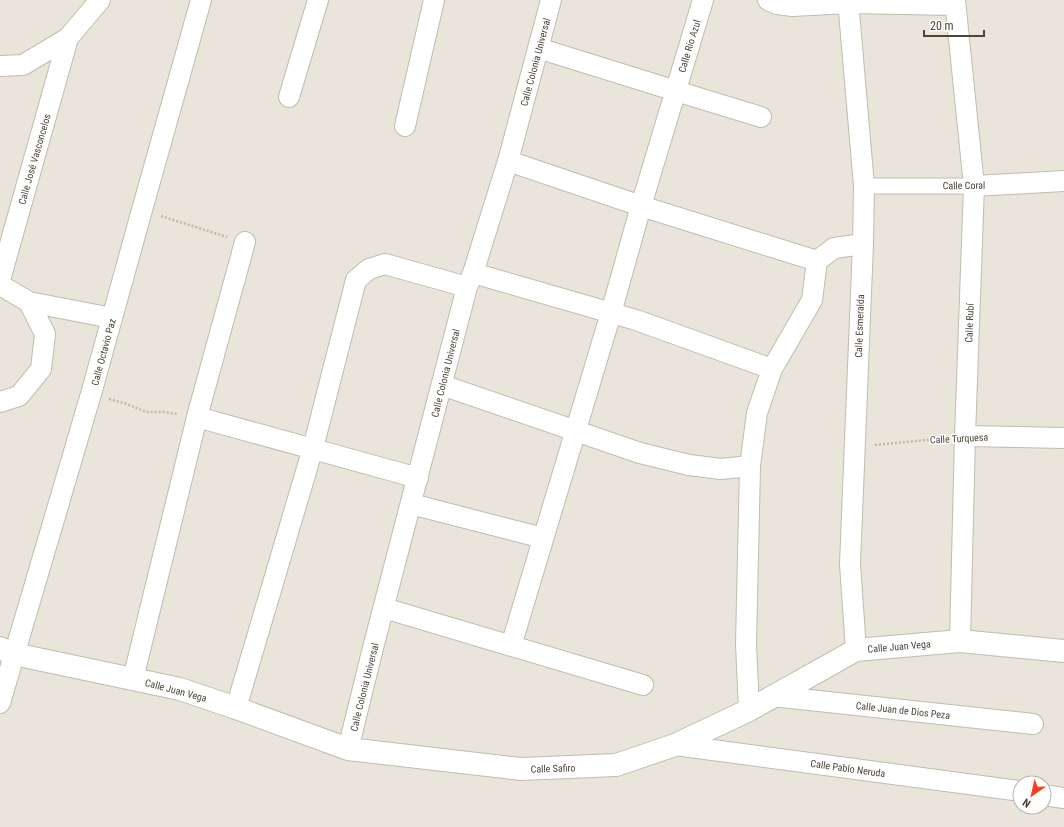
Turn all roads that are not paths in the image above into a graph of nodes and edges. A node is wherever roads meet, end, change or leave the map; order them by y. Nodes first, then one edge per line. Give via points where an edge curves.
1 (100, 0) edge
2 (201, 0) edge
3 (318, 0) edge
4 (434, 0) edge
5 (551, 0) edge
6 (703, 0) edge
7 (768, 0) edge
8 (848, 1) edge
9 (955, 2) edge
10 (68, 38) junction
11 (538, 48) junction
12 (0, 66) edge
13 (676, 91) junction
14 (289, 97) dead end
15 (761, 117) dead end
16 (405, 126) dead end
17 (508, 161) junction
18 (1064, 181) edge
19 (864, 186) junction
20 (974, 186) junction
21 (641, 206) junction
22 (245, 242) road end
23 (863, 244) junction
24 (817, 261) junction
25 (0, 280) edge
26 (470, 280) junction
27 (0, 285) edge
28 (29, 302) junction
29 (611, 313) junction
30 (112, 318) junction
31 (772, 369) junction
32 (442, 384) junction
33 (0, 402) edge
34 (197, 417) junction
35 (576, 431) junction
36 (964, 436) junction
37 (1064, 438) edge
38 (313, 448) junction
39 (750, 466) junction
40 (418, 478) junction
41 (411, 504) junction
42 (543, 538) junction
43 (384, 608) junction
44 (960, 641) junction
45 (511, 646) junction
46 (856, 650) junction
47 (7, 651) edge
48 (1064, 651) edge
49 (133, 679) junction
50 (643, 685) dead end
51 (772, 696) junction
52 (0, 703) edge
53 (236, 708) junction
54 (749, 710) junction
55 (1033, 724) dead end
56 (675, 745) junction
57 (348, 749) junction
58 (1012, 790) edge
59 (1052, 796) edge
60 (1064, 798) edge

1 - 10 street
2 - 30 street, Calle Octavio Paz
3 - 14 street
4 - 16 street
5 - 11 street, Calle Colonia Universal
6 - 13 street, Calle Río Azul
7 - 8 street via 793,6
8 - 9 street
8 - 19 street, Calle Esmeralda
9 - 20 street, Calle Rubí
10 - 12 street via 23,65
10 - 25 street, Calle José Vasconcelos
11 - 13 street
11 - 17 street, Calle Colonia Universal
13 - 15 street
13 - 21 street, Calle Río Azul
17 - 21 street
17 - 26 street, Calle Colonia Universal
18 - 20 street, Calle Coral
19 - 20 street, Calle Coral
19 - 23 street, Calle Esmeralda
20 - 36 street, Calle Rubí
21 - 24 street
21 - 29 street, Calle Río Azul
22 - 34 street
23 - 24 street via 834,248
23 - 46 street, Calle Esmeralda via 850,564
24 - 31 street via 812,300
26 - 29 street
26 - 32 street, Calle Colonia Universal
26 - 38 street via 385,264 369,269 356,280
27 - 28 street
28 - 30 street
28 - 33 street via 45,334 41,369 19,396
29 - 31 street
29 - 35 street, Calle Río Azul
30 - 47 street, Calle Octavio Paz via 91,394
31 - 39 street via 757,413
32 - 35 street
32 - 40 street, Calle Colonia Universal
34 - 38 street
34 - 49 street
35 - 39 street via 640,453 689,465 721,468
35 - 42 street, Calle Río Azul
36 - 37 street, Calle Turquesa
36 - 44 street, Calle Rubí
38 - 40 street
38 - 53 street
39 - 54 street via 746,644
40 - 41 street, Calle Colonia Universal
41 - 42 street
41 - 43 street, Calle Colonia Universal
42 - 45 street, Calle Río Azul
43 - 45 street
43 - 57 street, Calle Colonia Universal
44 - 46 street, Calle Juan Vega
44 - 48 street, Calle Juan Vega
45 - 50 street
46 - 51 street, Calle Juan Vega
47 - 49 street, Calle Juan Vega
47 - 52 street, Calle Octavio Paz
49 - 53 street, Calle Juan Vega via 180,689
51 - 54 street, Calle Juan Vega
51 - 55 street, Calle Juan de Dios Peza
53 - 57 street, Calle Juan Vega
54 - 56 street, Calle Safiro
56 - 57 street, Calle Safiro via 616,765 521,769
56 - 58 street, Calle Pablo Neruda
59 - 60 street

